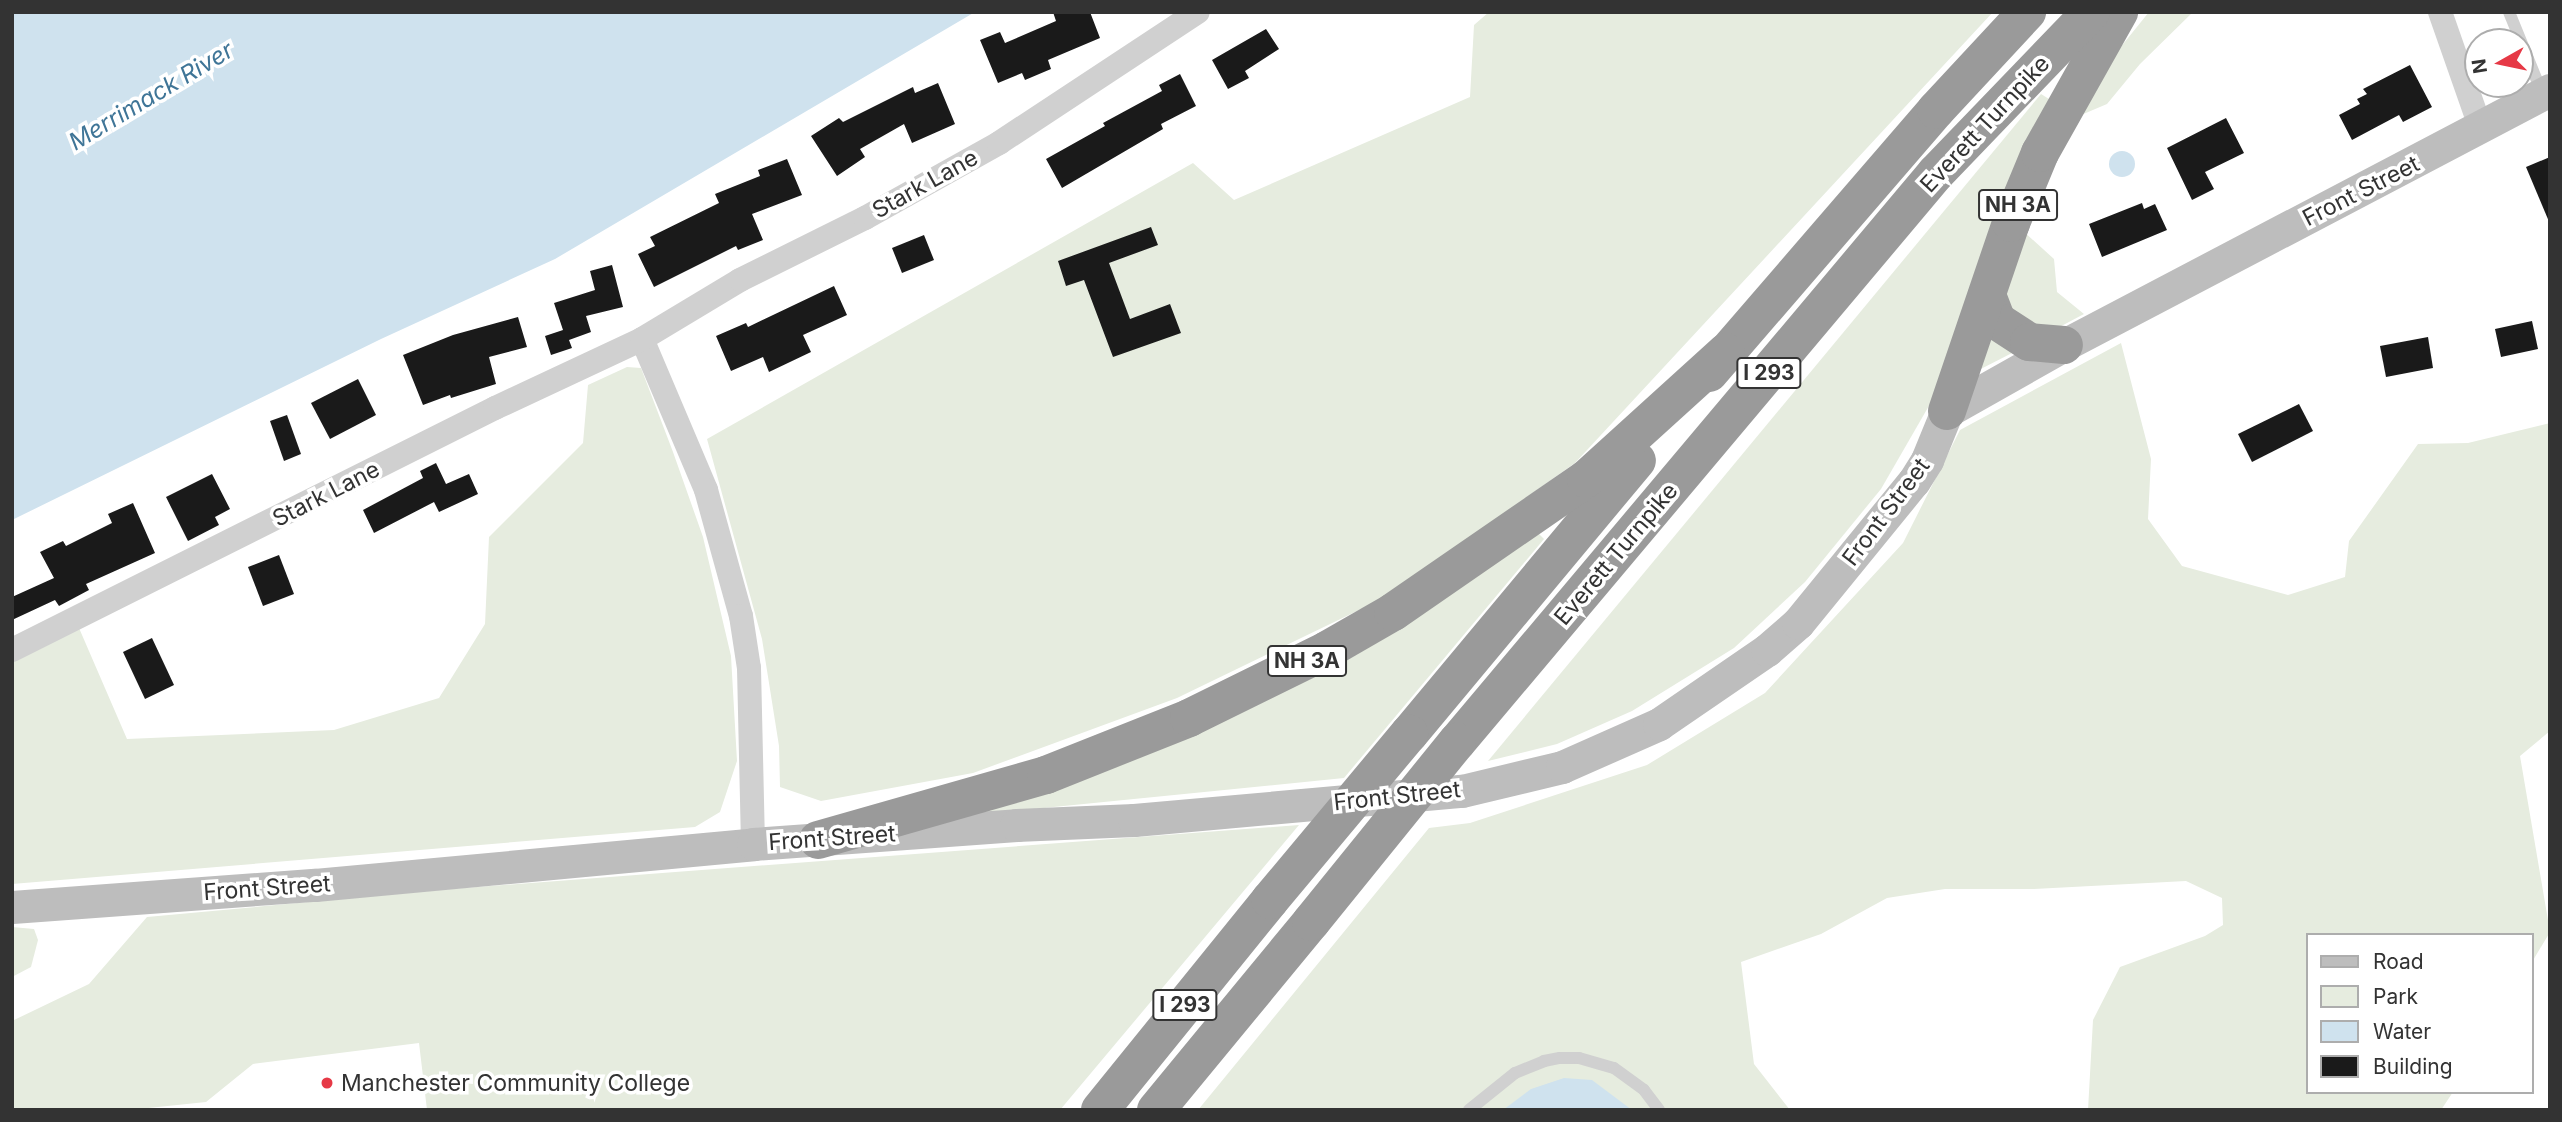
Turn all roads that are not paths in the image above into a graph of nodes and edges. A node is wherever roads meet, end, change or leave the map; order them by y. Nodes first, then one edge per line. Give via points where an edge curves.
1 (1199, 12) edge
2 (2026, 12) edge
3 (2091, 12) edge
4 (2119, 12) edge
5 (2440, 12) edge
6 (2509, 12) edge
7 (2546, 92) edge
8 (2480, 129) junction
9 (1987, 295) junction
10 (642, 339) junction
11 (2064, 345) junction
12 (1726, 352) junction
13 (1947, 411) junction
14 (12, 650) edge
15 (817, 840) junction
16 (753, 844) junction
17 (12, 906) edge
18 (1100, 1110) edge
19 (1156, 1110) edge
20 (1469, 1110) edge
21 (1659, 1110) edge

1 - 10 street, Stark Lane via 999,143 740,280
2 - 12 highway, Everett Turnpike / I 293
3 - 19 highway, Everett Turnpike / I 293, bridge via 1937,173 1457,742
4 - 9 highway, NH 3A via 2040,153
5 - 8 street
6 - 7 lane
7 - 8 main road, Front Street
8 - 11 main road, Front Street
9 - 11 highway via 1997,321 2029,342
9 - 13 highway, NH 3A
10 - 14 street, Stark Lane
10 - 16 street via 706,490 741,616 750,667
11 - 13 main road, Front Street
12 - 15 highway, NH 3A via 1586,479 1393,612 1327,650 1200,713 1046,775
12 - 18 highway, Everett Turnpike / I 293, bridge
13 - 15 main road, Front Street / NH 3A via 1914,481 1798,623 1767,650 1658,724 1562,767 1462,791 1134,820
15 - 16 main road, Front Street / NH 3A
16 - 17 main road, Front Street / NH 3A via 315,885
20 - 21 lane via 1515,1073 1560,1058 1615,1068 1644,1090

